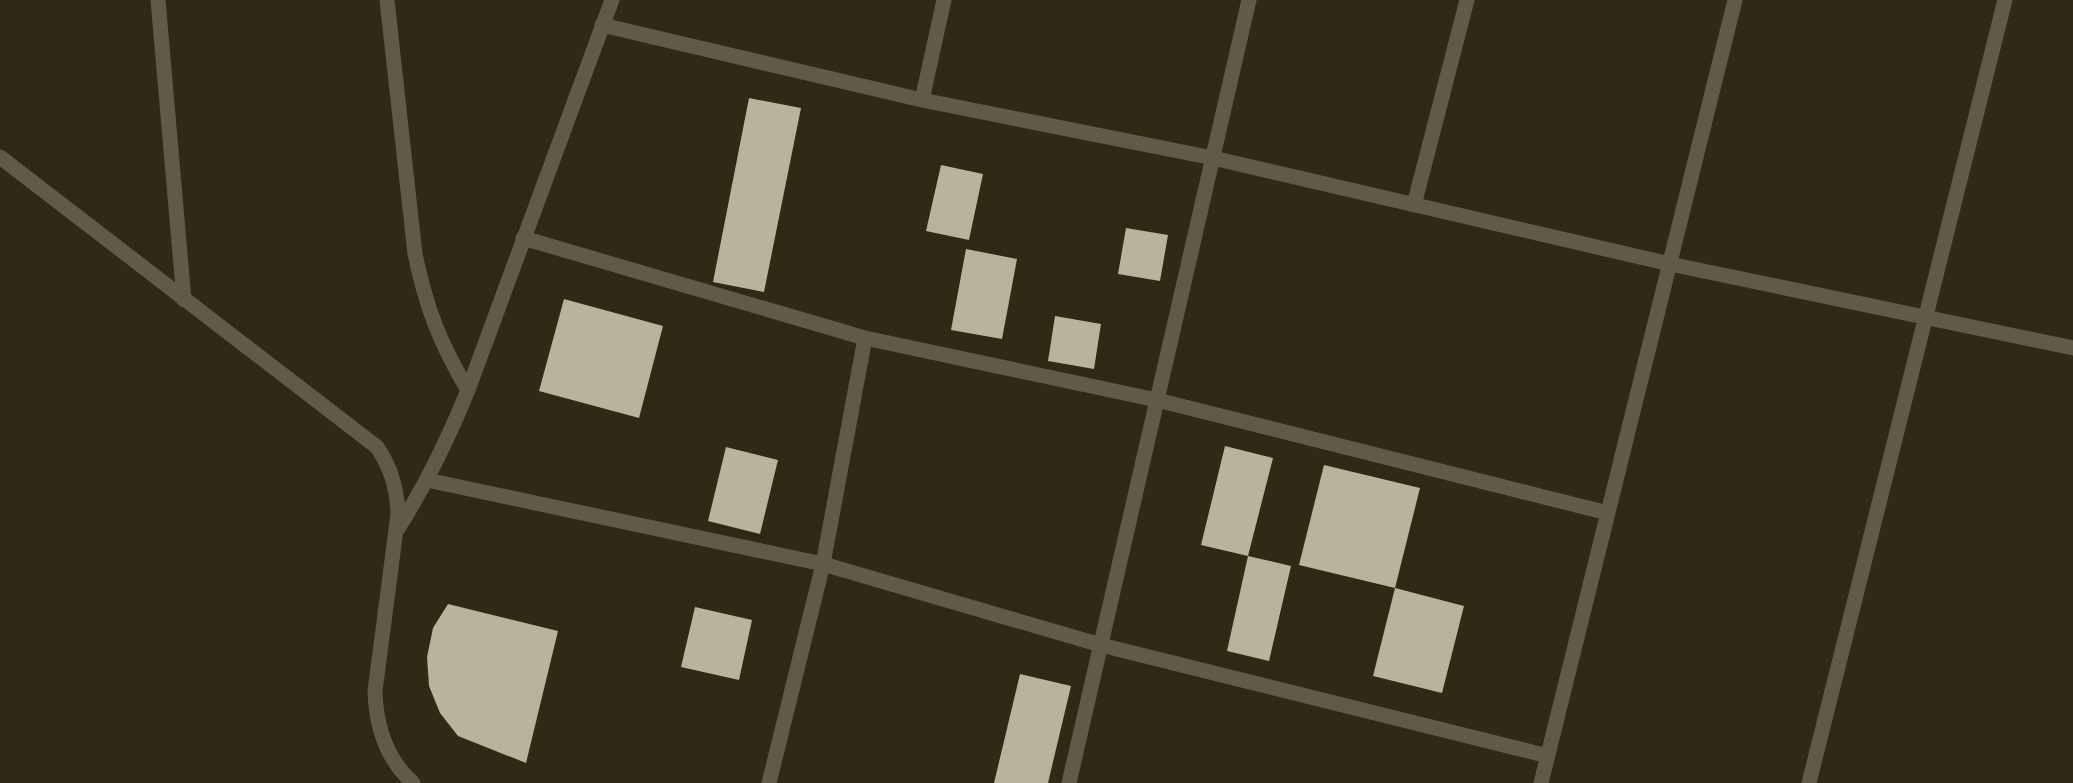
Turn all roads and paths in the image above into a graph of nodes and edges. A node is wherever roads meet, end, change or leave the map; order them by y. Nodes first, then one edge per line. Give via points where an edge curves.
1 (158, 0) edge
2 (387, 0) edge
3 (612, 0) edge
4 (944, 0) edge
5 (1249, 0) edge
6 (1467, 0) edge
7 (1735, 0) edge
8 (2005, 0) edge
9 (602, 25) junction
10 (922, 100) junction
11 (0, 157) edge
12 (1213, 158) junction
13 (1414, 205) junction
14 (522, 238) junction
15 (1670, 264) junction
16 (184, 300) junction
17 (1926, 317) junction
18 (865, 338) junction
19 (2073, 348) edge
20 (468, 390) junction
21 (1157, 400) junction
22 (427, 480) junction
23 (1608, 513) junction
24 (396, 532) junction
25 (823, 564) junction
26 (1101, 645) junction
27 (1548, 756) junction
28 (413, 783) edge
29 (769, 783) edge
30 (1069, 783) edge
31 (1541, 783) edge
32 (1809, 783) edge

1 - 16 street
2 - 20 street via 415,254 434,325
3 - 9 street
4 - 10 street
5 - 12 street
6 - 13 street
7 - 15 street
8 - 17 street
9 - 10 street
9 - 14 street
10 - 12 street
11 - 16 street
12 - 13 street
12 - 21 street
13 - 15 street
14 - 18 street
14 - 20 street
15 - 17 street
15 - 23 street
16 - 24 street via 377,447 397,495
17 - 19 street
17 - 32 street
18 - 21 street
18 - 25 street
20 - 22 street
21 - 23 street
21 - 26 street
22 - 24 street
22 - 25 street
23 - 27 street
24 - 28 street via 375,710 386,746
25 - 26 street
25 - 29 street
26 - 27 street
26 - 30 street
27 - 31 street

